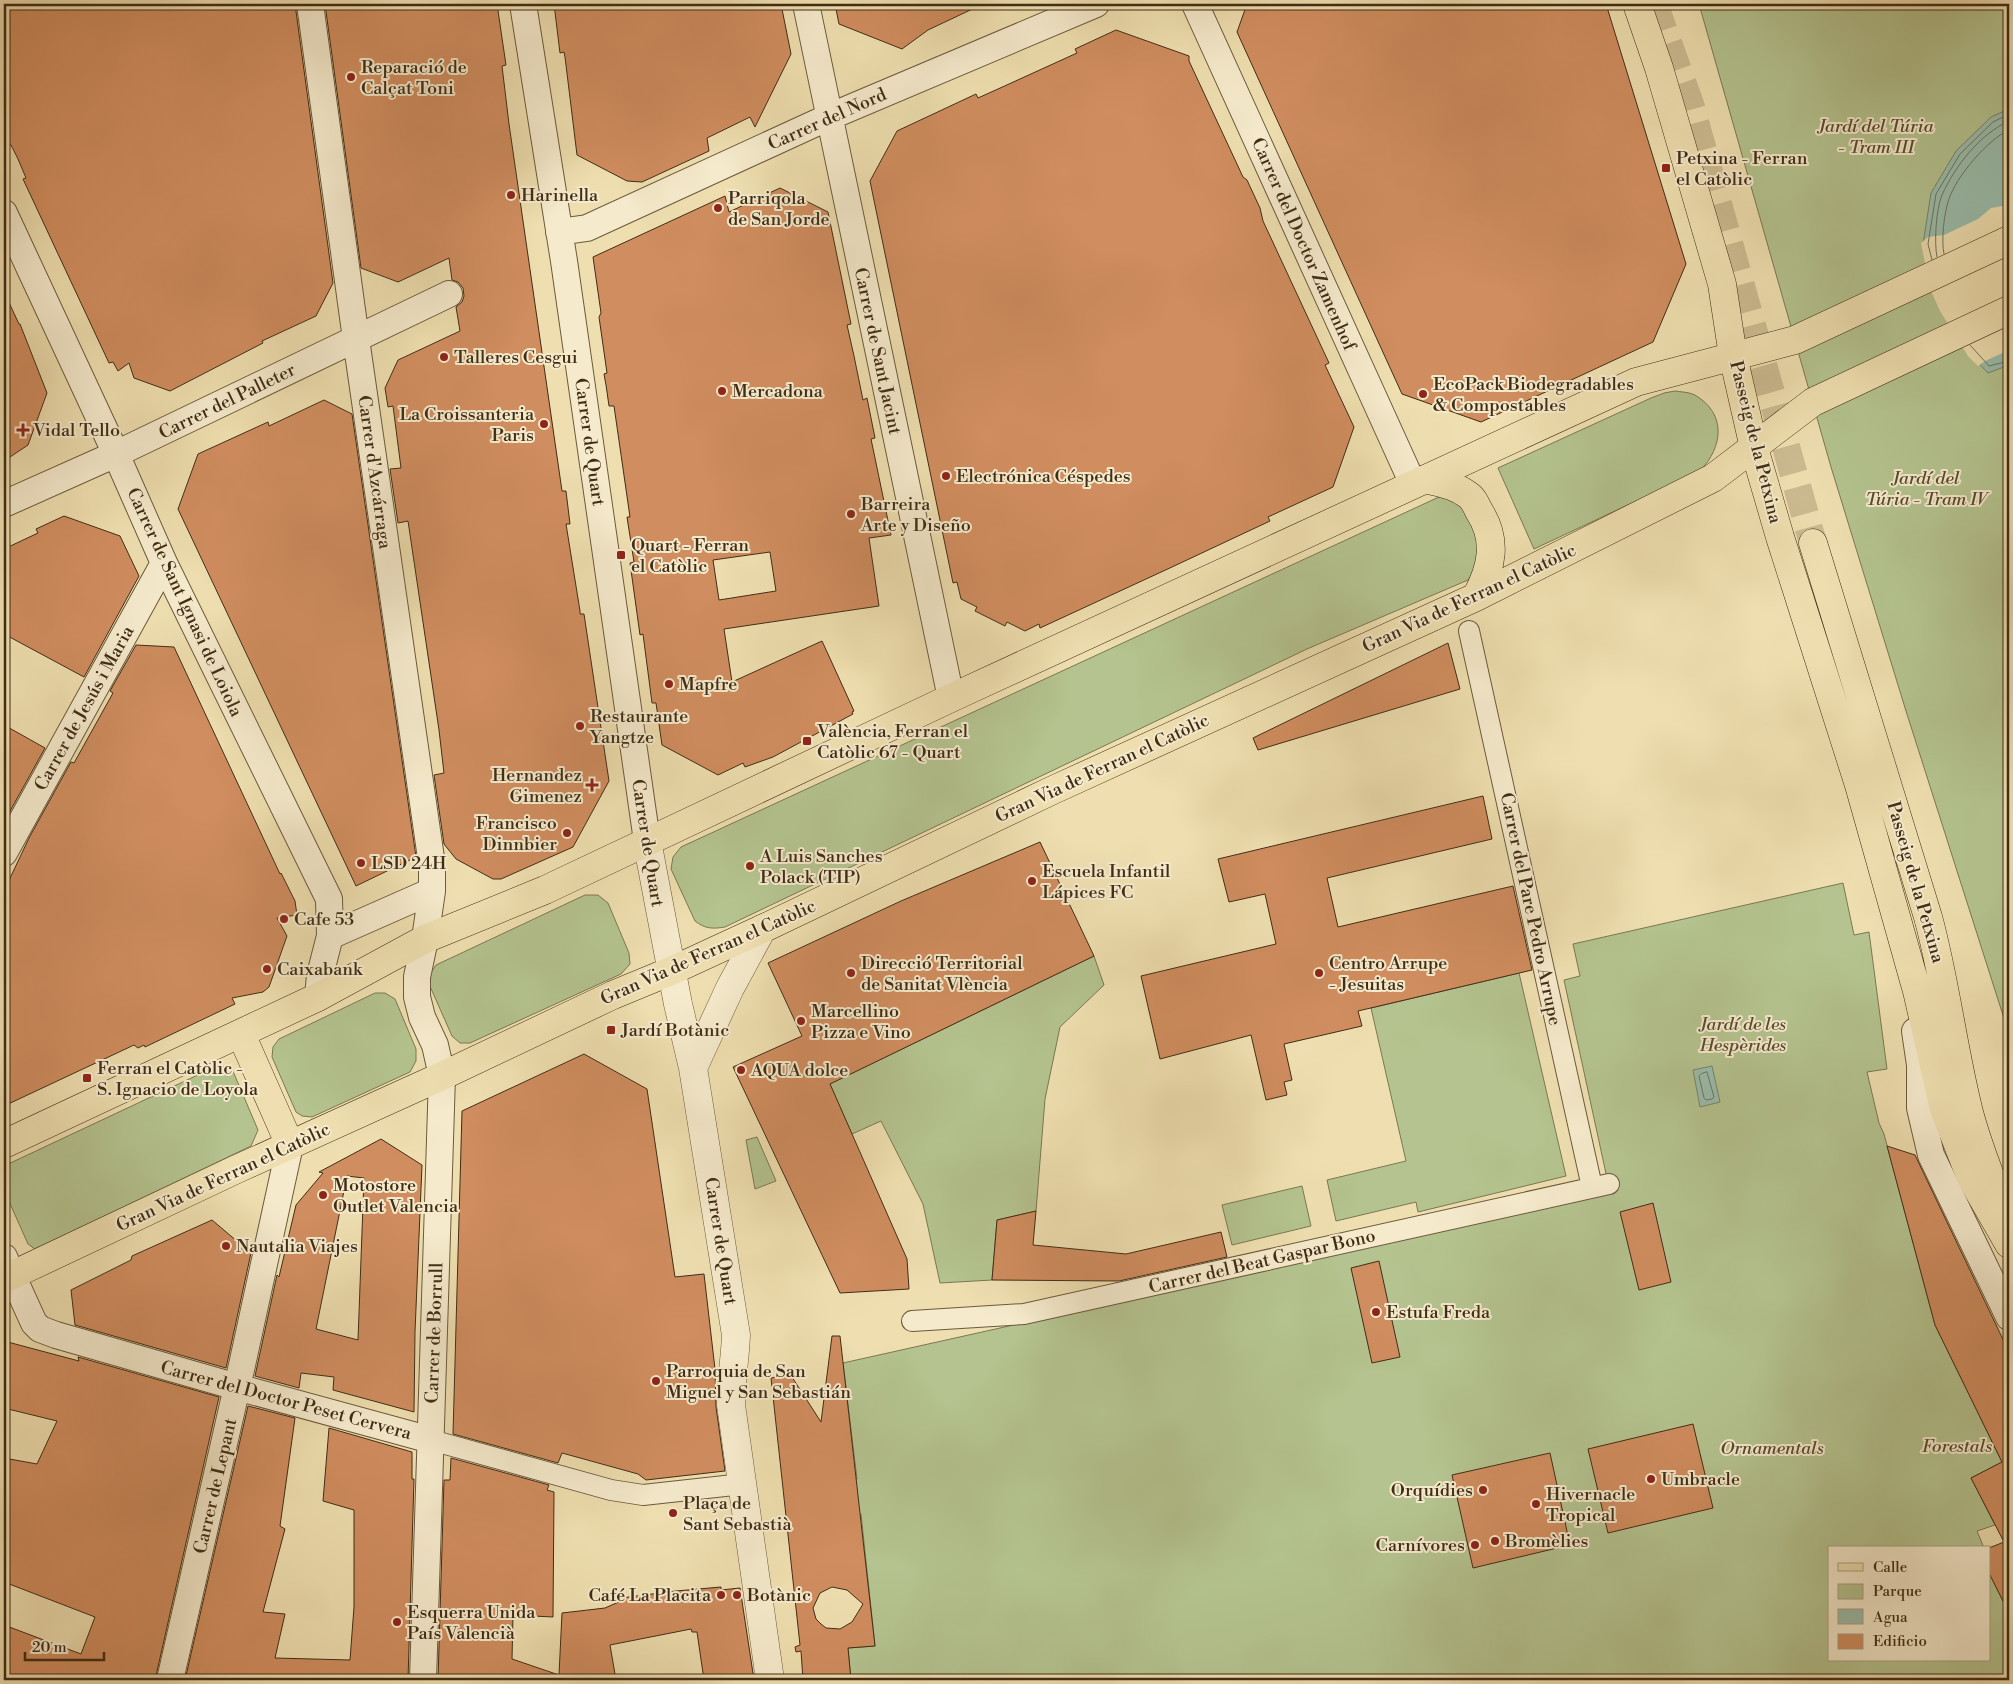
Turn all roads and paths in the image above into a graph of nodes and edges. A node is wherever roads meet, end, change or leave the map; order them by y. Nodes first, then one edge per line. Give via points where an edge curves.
1 (310, 4) edge
2 (523, 4) edge
3 (806, 4) edge
4 (1096, 4) edge
5 (1195, 4) edge
6 (1636, 4) edge
7 (829, 117) junction
8 (4, 213) edge
9 (559, 232) junction
10 (2009, 240) edge
11 (449, 294) dead end
12 (2009, 310) edge
13 (356, 339) junction
14 (1733, 356) junction
15 (1754, 448) junction
16 (116, 454) junction
17 (1419, 482) junction
18 (4, 504) edge
19 (1814, 543) tunnel mouth
20 (164, 562) junction
21 (1476, 597) junction
22 (1470, 631) dead end
23 (951, 698) junction
24 (647, 842) junction
25 (4, 853) edge
26 (1884, 878) junction
27 (432, 891) junction
28 (762, 929) junction
29 (330, 936) junction
30 (426, 939) junction
31 (671, 971) junction
32 (318, 997) junction
33 (241, 1034) junction
34 (693, 1068) junction
35 (442, 1076) junction
36 (4, 1144) edge
37 (290, 1145) junction
38 (1601, 1185) joint
39 (2009, 1223) edge
40 (2009, 1244) edge
41 (7, 1270) edge
42 (2009, 1317) edge
43 (912, 1321) dead end
44 (237, 1387) junction
45 (431, 1440) junction
46 (743, 1484) junction
47 (170, 1680) edge
48 (423, 1680) edge
49 (770, 1680) edge

1 - 13 street, Carrer d'Azcárraga
2 - 9 street, Carrer de Quart
3 - 7 street, Carrer de Sant Jacint
4 - 7 street, Carrer del Nord
5 - 17 street, Carrer del Doctor Zamenhof
6 - 14 main road, Passeig de la Petxina via 1659,68 1722,284
7 - 9 street, Carrer del Nord via 587,228
7 - 23 street, Carrer de Sant Jacint
8 - 16 street, Carrer de Sant Ignasi de Loiola
9 - 24 street, Carrer de Quart
10 - 14 main road via 1796,340
11 - 13 street, Carrer del Palleter
12 - 15 main road, Gran Via de Ferran el Catòlic via 1813,402
13 - 16 street, Carrer del Palleter
13 - 27 street, Carrer d'Azcárraga via 432,865
14 - 15 main road, Passeig de la Petxina
14 - 17 main road via 1636,382
15 - 21 main road, Gran Via de Ferran el Catòlic via 1684,494
15 - 26 main road, Passeig de la Petxina via 1859,785
16 - 18 street, Carrer del Palleter
16 - 20 street, Carrer de Sant Ignasi de Loiola
17 - 21 main road via 1451,485 1470,496 1486,522 1491,556 1487,578
17 - 23 main road
19 - 39 main road, Passeig de la Petxina via 1940,960 1967,1105
20 - 25 street, Carrer de Jesús i Maria
20 - 29 street, Carrer de Sant Ignasi de Loiola via 329,900
21 - 28 main road, Gran Via de Ferran el Catòlic via 1052,790
22 - 38 street, Carrer del Pare Pedro Arrupe
23 - 24 main road
24 - 30 main road via 545,890
24 - 31 street, Carrer de Quart
26 - 40 main road, Passeig de la Petxina via 1917,991 1944,1109 1971,1178
26 - 42 street, Passeig de la Petxina via 1917,1038 1920,1108 1925,1136 1931,1155
27 - 29 street
27 - 30 street, Carrer d'Azcárraga
28 - 31 main road, Gran Via de Ferran el Catòlic
28 - 34 street
29 - 32 street, Carrer de Sant Ignasi de Loiola
30 - 32 main road
30 - 35 street via 417,977 417,997 435,1045
31 - 34 street, Carrer de Quart
31 - 35 main road, Gran Via de Ferran el Catòlic
32 - 33 main road
33 - 36 main road
33 - 37 main road
34 - 46 street, Carrer de Quart via 736,1335 731,1405
35 - 37 main road, Gran Via de Ferran el Catòlic
35 - 45 street, Carrer de Borrull
37 - 41 main road, Gran Via de Ferran el Catòlic
37 - 44 street, Carrer de Lepant
38 - 43 street, Carrer del Beat Gaspar Bono via 1024,1314
41 - 44 street, Carrer del Doctor Peset Cervera via 40,1329
44 - 45 street, Carrer del Doctor Peset Cervera
44 - 47 street, Carrer de Lepant
45 - 46 street, Carrer del Doctor Peset Cervera via 611,1490 643,1495
45 - 48 street, Carrer de Borrull
46 - 49 street, Carrer de Quart

